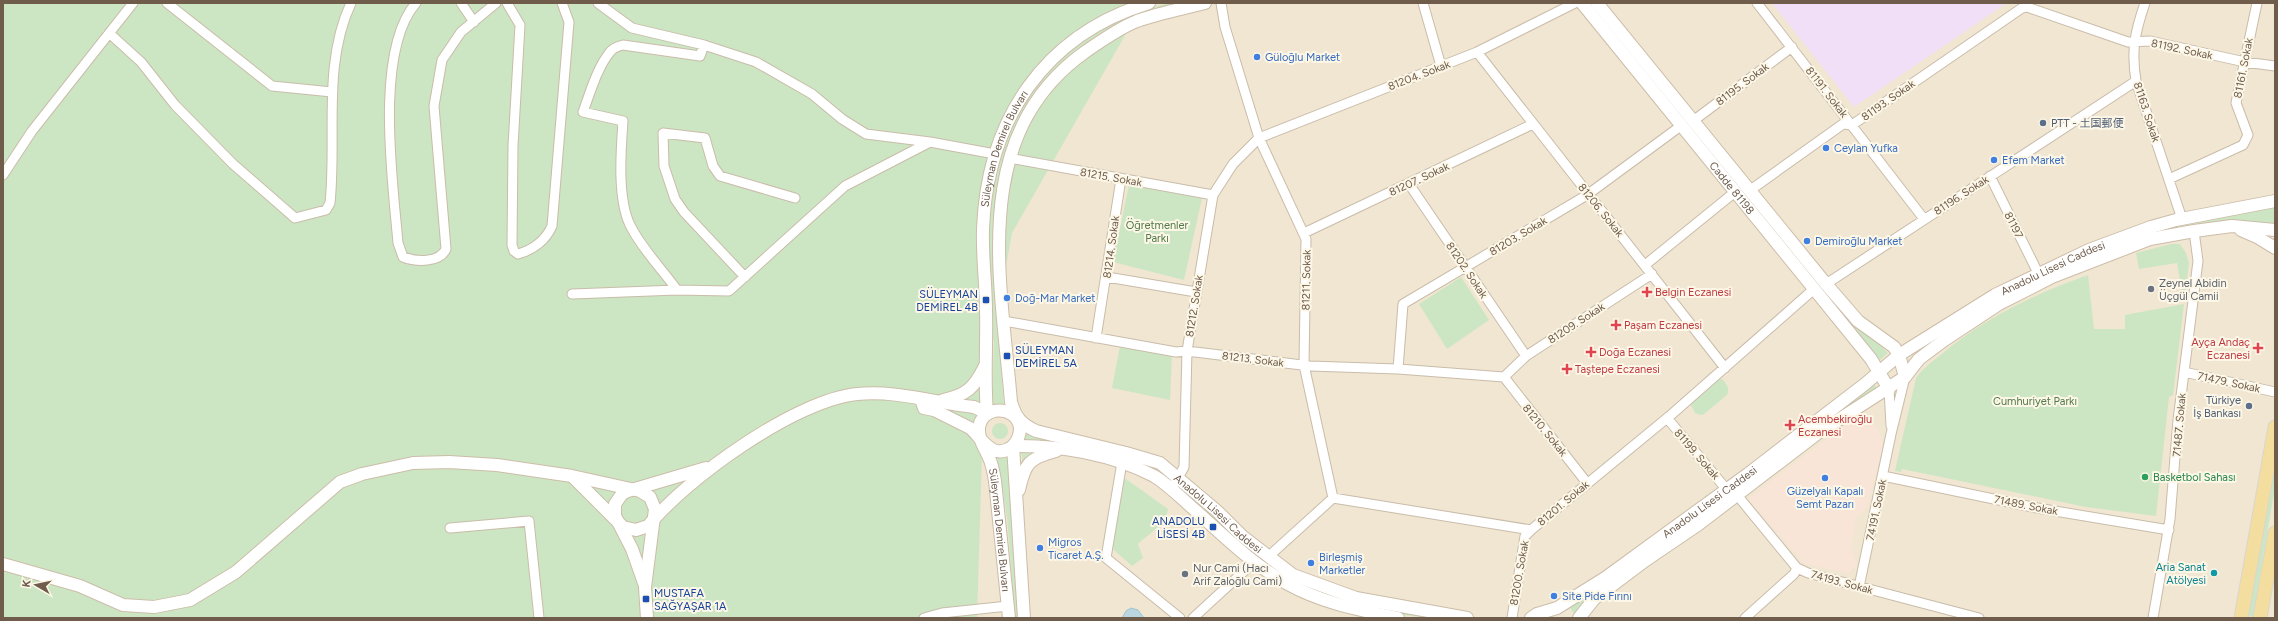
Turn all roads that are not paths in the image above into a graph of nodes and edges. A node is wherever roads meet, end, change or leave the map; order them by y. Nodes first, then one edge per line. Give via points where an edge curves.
1 (133, 3) edge
2 (167, 3) edge
3 (351, 3) edge
4 (416, 3) edge
5 (460, 3) edge
6 (496, 3) edge
7 (507, 3) edge
8 (562, 3) edge
9 (598, 3) edge
10 (1149, 3) edge
11 (1205, 3) edge
12 (1220, 3) edge
13 (1423, 3) edge
14 (1575, 3) edge
15 (1582, 3) edge
16 (1597, 3) edge
17 (1757, 3) edge
18 (2145, 3) edge
19 (2256, 3) edge
20 (2027, 4) edge
21 (474, 22) junction
22 (109, 33) junction
23 (2134, 42) junction
24 (704, 45) junction
25 (1792, 47) junction
26 (1477, 52) junction
27 (2245, 62) junction
28 (1441, 66) junction
29 (2275, 66) edge
30 (2136, 81) junction
31 (332, 92) junction
32 (1688, 123) junction
33 (1534, 124) junction
34 (1852, 125) junction
35 (1259, 138) junction
36 (930, 142) junction
37 (995, 154) junction
38 (1009, 158) junction
39 (3, 175) edge
40 (1990, 176) junction
41 (1121, 179) junction
42 (2169, 179) junction
43 (1409, 184) junction
44 (1749, 191) junction
45 (1735, 192) junction
46 (1213, 195) junction
47 (1587, 195) junction
48 (795, 198) dead end
49 (2275, 201) edge
50 (1924, 219) junction
51 (2182, 219) junction
52 (2232, 226) junction
53 (2275, 230) edge
54 (2194, 231) junction
55 (1304, 233) junction
56 (2275, 248) edge
57 (1645, 265) junction
58 (1465, 267) junction
59 (2038, 273) junction
60 (1652, 274) junction
61 (745, 277) junction
62 (1107, 277) junction
63 (1826, 284) junction
64 (1814, 289) junction
65 (677, 290) junction
66 (1196, 292) junction
67 (572, 294) dead end
68 (1004, 321) junction
69 (1096, 338) junction
70 (1187, 351) junction
71 (1899, 355) junction
72 (1526, 356) junction
73 (986, 363) junction
74 (1304, 365) junction
75 (1724, 368) junction
76 (1398, 369) junction
77 (2184, 372) junction
78 (1880, 373) junction
79 (1504, 377) junction
80 (1906, 377) junction
81 (1889, 389) junction
82 (2275, 392) edge
83 (920, 398) junction
84 (936, 402) junction
85 (987, 413) junction
86 (1667, 418) junction
87 (1017, 419) junction
88 (2275, 427) edge
89 (1891, 434) junction
90 (983, 443) junction
91 (1013, 446) junction
92 (1063, 449) junction
93 (1122, 462) junction
94 (709, 468) junction
95 (572, 476) junction
96 (1884, 476) junction
97 (1178, 478) junction
98 (1588, 483) junction
99 (1171, 489) junction
100 (634, 490) junction
101 (1732, 493) junction
102 (1334, 498) junction
103 (1016, 504) junction
104 (652, 520) junction
105 (618, 522) junction
106 (450, 528) dead end
107 (1531, 530) junction
108 (2169, 530) junction
109 (2275, 533) edge
110 (1268, 557) junction
111 (1254, 562) junction
112 (3, 564) edge
113 (1797, 568) junction
114 (645, 587) junction
115 (1859, 587) junction
116 (1008, 606) junction
117 (1557, 608) junction
118 (1941, 608) junction
119 (1354, 613) edge
120 (539, 618) edge
121 (647, 618) edge
122 (924, 618) edge
123 (1009, 618) edge
124 (1024, 618) edge
125 (1180, 618) edge
126 (1193, 618) edge
127 (1398, 618) edge
128 (1467, 618) edge
129 (1512, 618) edge
130 (1531, 618) edge
131 (1547, 618) edge
132 (1578, 618) edge
133 (1745, 618) edge
134 (1939, 618) edge
135 (1979, 618) edge
136 (2153, 618) edge
137 (2241, 618) edge
138 (2260, 618) edge

1 - 22 street
2 - 31 street via 272,86
3 - 31 street via 344,17 338,45
4 - 21 street via 408,12 392,63 390,133 398,243 403,257 411,260 438,258 446,249 434,106 442,60 461,32
5 - 21 street
6 - 21 street
7 - 8 street via 520,25 511,209 512,245 518,254 528,252 548,235 552,226 569,22
9 - 24 street via 632,28
10 - 37 main road, Süleyman Demirel Bulvarı via 1096,25 1055,55 1035,76 1012,110
11 - 38 main road, Süleyman Demirel Bulvarı via 1137,21 1102,40 1067,65 1048,85 1025,118
12 - 35 street, 81211. Sokak
13 - 28 street
14 - 26 street, 81204. Sokak
15 - 32 main road, Cadde 81198
16 - 32 main road, Cadde 81198
17 - 25 street, 81191. Sokak
18 - 23 street, 81163. Sokak
19 - 27 street, 81161. Sokak
20 - 23 street, 81192. Sokak via 2128,42
20 - 34 street, 81193. Sokak
22 - 31 street via 141,62 175,105 233,164 295,218 326,210 330,202
22 - 39 street via 32,131
23 - 27 street, 81192. Sokak via 2150,41
23 - 30 street, 81163. Sokak via 2132,60
24 - 36 street via 756,62 774,71 812,94 842,119 866,134
24 - 65 street via 700,56 623,45 616,47 610,51 602,66 583,112 622,121 623,196 629,224
25 - 32 street, 81195. Sokak
25 - 34 street, 81191. Sokak
26 - 28 street, 81204. Sokak
26 - 33 street, 81206. Sokak
27 - 29 street, 81192. Sokak
27 - 42 street, 81161. Sokak via 2236,104 2248,135 2243,145
28 - 35 street, 81204. Sokak
30 - 40 street, 81196. Sokak
30 - 42 street, 81163. Sokak
32 - 44 main road, Cadde 81198
32 - 45 main road, Cadde 81198
32 - 47 street, 81203. Sokak
33 - 43 street, 81207. Sokak
33 - 47 street, 81206. Sokak
34 - 44 street, 81193. Sokak via 1843,124
34 - 50 street, 81191. Sokak
35 - 46 street, 81212. Sokak via 1233,164
35 - 55 street, 81211. Sokak
36 - 37 street
36 - 61 street via 845,186
37 - 73 main road, Süleyman Demirel Bulvarı via 983,229
38 - 41 street, 81215. Sokak
38 - 68 main road, Süleyman Demirel Bulvarı via 998,230
40 - 50 street, 81196. Sokak
40 - 59 street, 81197
41 - 46 street, 81215. Sokak
41 - 62 street, 81214. Sokak
42 - 51 street, 81163. Sokak
43 - 55 street, 81207. Sokak
43 - 58 street, 81202. Sokak
44 - 63 main road, Cadde 81198
45 - 57 street
45 - 64 main road, Cadde 81198
46 - 66 street, 81212. Sokak
47 - 57 street, 81206. Sokak
47 - 58 street, 81203. Sokak
48 - 61 street via 720,176 713,166 705,138 663,133 664,166 675,199
49 - 51 main road, Anadolu Lisesi Caddesi
50 - 63 street, 81196. Sokak
51 - 59 main road, Anadolu Lisesi Caddesi via 2109,242
52 - 53 main road, Anadolu Lisesi Caddesi
52 - 54 main road, Anadolu Lisesi Caddesi
52 - 56 main road
54 - 77 street, 71487. Sokak via 2198,261
54 - 80 main road, Anadolu Lisesi Caddesi via 2150,239 2123,248 2052,277 2014,296 1943,340 1919,359
55 - 74 street, 81211. Sokak
57 - 60 street, 81206. Sokak
58 - 72 street, 81202. Sokak
58 - 76 street, 81203. Sokak via 1403,304
59 - 71 main road, Anadolu Lisesi Caddesi via 1995,295
60 - 72 street, 81209. Sokak
60 - 75 street, 81206. Sokak
61 - 65 street via 729,291
62 - 66 street
62 - 69 street, 81214. Sokak
63 - 71 main road, Cadde 81198 via 1858,320 1894,347
64 - 75 street, 81201. Sokak
64 - 78 main road, Cadde 81198
65 - 67 street
66 - 70 street, 81212. Sokak
68 - 69 street, 81213. Sokak
68 - 87 main road, Süleyman Demirel Bulvarı via 1010,402
69 - 70 street, 81213. Sokak via 1176,352
70 - 74 street, 81213. Sokak
70 - 97 street, 81212. Sokak via 1184,466
71 - 78 main road, Anadolu Lisesi Caddesi
71 - 80 main road
72 - 79 street, 81209. Sokak
73 - 84 main road via 975,385 958,397
73 - 85 main road, Süleyman Demirel Bulvarı
74 - 76 street, 81213. Sokak
74 - 102 street, 81211. Sokak
75 - 86 street, 81201. Sokak
76 - 79 street, 81213. Sokak
77 - 82 street, 71479. Sokak
77 - 108 street, 71487. Sokak
78 - 81 main road, Cadde 81198
78 - 101 main road, Anadolu Lisesi Caddesi
79 - 98 street, 81210. Sokak
80 - 81 main road, Anadolu Lisesi Caddesi
80 - 89 street
81 - 89 street
81 - 101 main road, Anadolu Lisesi Caddesi via 1818,433
83 - 84 main road
83 - 90 main road via 924,408 934,410 970,428
83 - 94 main road via 881,394 834,397 775,426
84 - 85 main road via 974,407
85 - 87 main road via 993,410 1006,411
85 - 90 main road via 979,424
86 - 98 street, 81201. Sokak
86 - 101 street, 81199. Sokak
87 - 91 main road via 1020,430
87 - 97 main road, Anadolu Lisesi Caddesi via 1024,426 1036,431 1160,463
88 - 137 main road
89 - 96 street, 74191. Sokak
90 - 91 main road via 994,450 1007,450
90 - 116 main road, Süleyman Demirel Bulvarı via 995,481
91 - 92 main road, Anadolu Lisesi Caddesi
91 - 103 main road, Süleyman Demirel Bulvarı
92 - 93 main road, Anadolu Lisesi Caddesi
92 - 103 main road via 1031,460 1023,472
93 - 99 main road, Anadolu Lisesi Caddesi via 1154,476
93 - 125 street via 1106,558
94 - 100 main road
94 - 104 main road
95 - 100 main road
95 - 105 main road
95 - 112 main road via 497,465 449,462 413,463 362,474 340,482 236,572 190,600 154,607 123,605 80,586
96 - 108 street, 71489. Sokak via 2037,508
96 - 115 street, 74191. Sokak
97 - 99 street, 81212. Sokak
97 - 110 main road, Anadolu Lisesi Caddesi
98 - 107 street, 81201. Sokak
99 - 111 main road, Anadolu Lisesi Caddesi
100 - 104 main road via 646,493 650,497 655,508
100 - 105 main road via 622,494 615,504
101 - 113 street, 74193. Sokak
101 - 117 main road, Anadolu Lisesi Caddesi
101 - 132 main road, Anadolu Lisesi Caddesi via 1594,599
102 - 107 street, 81201. Sokak
102 - 110 street
103 - 124 main road, Süleyman Demirel Bulvarı
104 - 105 main road via 648,526 636,530 629,530
104 - 114 main road
105 - 114 main road via 632,549
106 - 120 street via 529,521
107 - 129 street, 81200. Sokak via 1525,536
108 - 136 street, 71487. Sokak
109 - 138 main road
110 - 128 main road, Anadolu Lisesi Caddesi via 1293,575 1332,590 1383,603
111 - 119 main road, Anadolu Lisesi Caddesi via 1288,585
111 - 126 street
113 - 115 street, 74193. Sokak
113 - 133 street via 1794,574
114 - 121 main road
115 - 118 street, 74193. Sokak
116 - 122 street via 942,613
116 - 123 main road, Süleyman Demirel Bulvarı
117 - 130 main road, Anadolu Lisesi Caddesi
117 - 131 main road
117 - 132 main road via 1568,608
118 - 134 street
118 - 135 street, 74193. Sokak
119 - 127 main road, Anadolu Lisesi Caddesi

